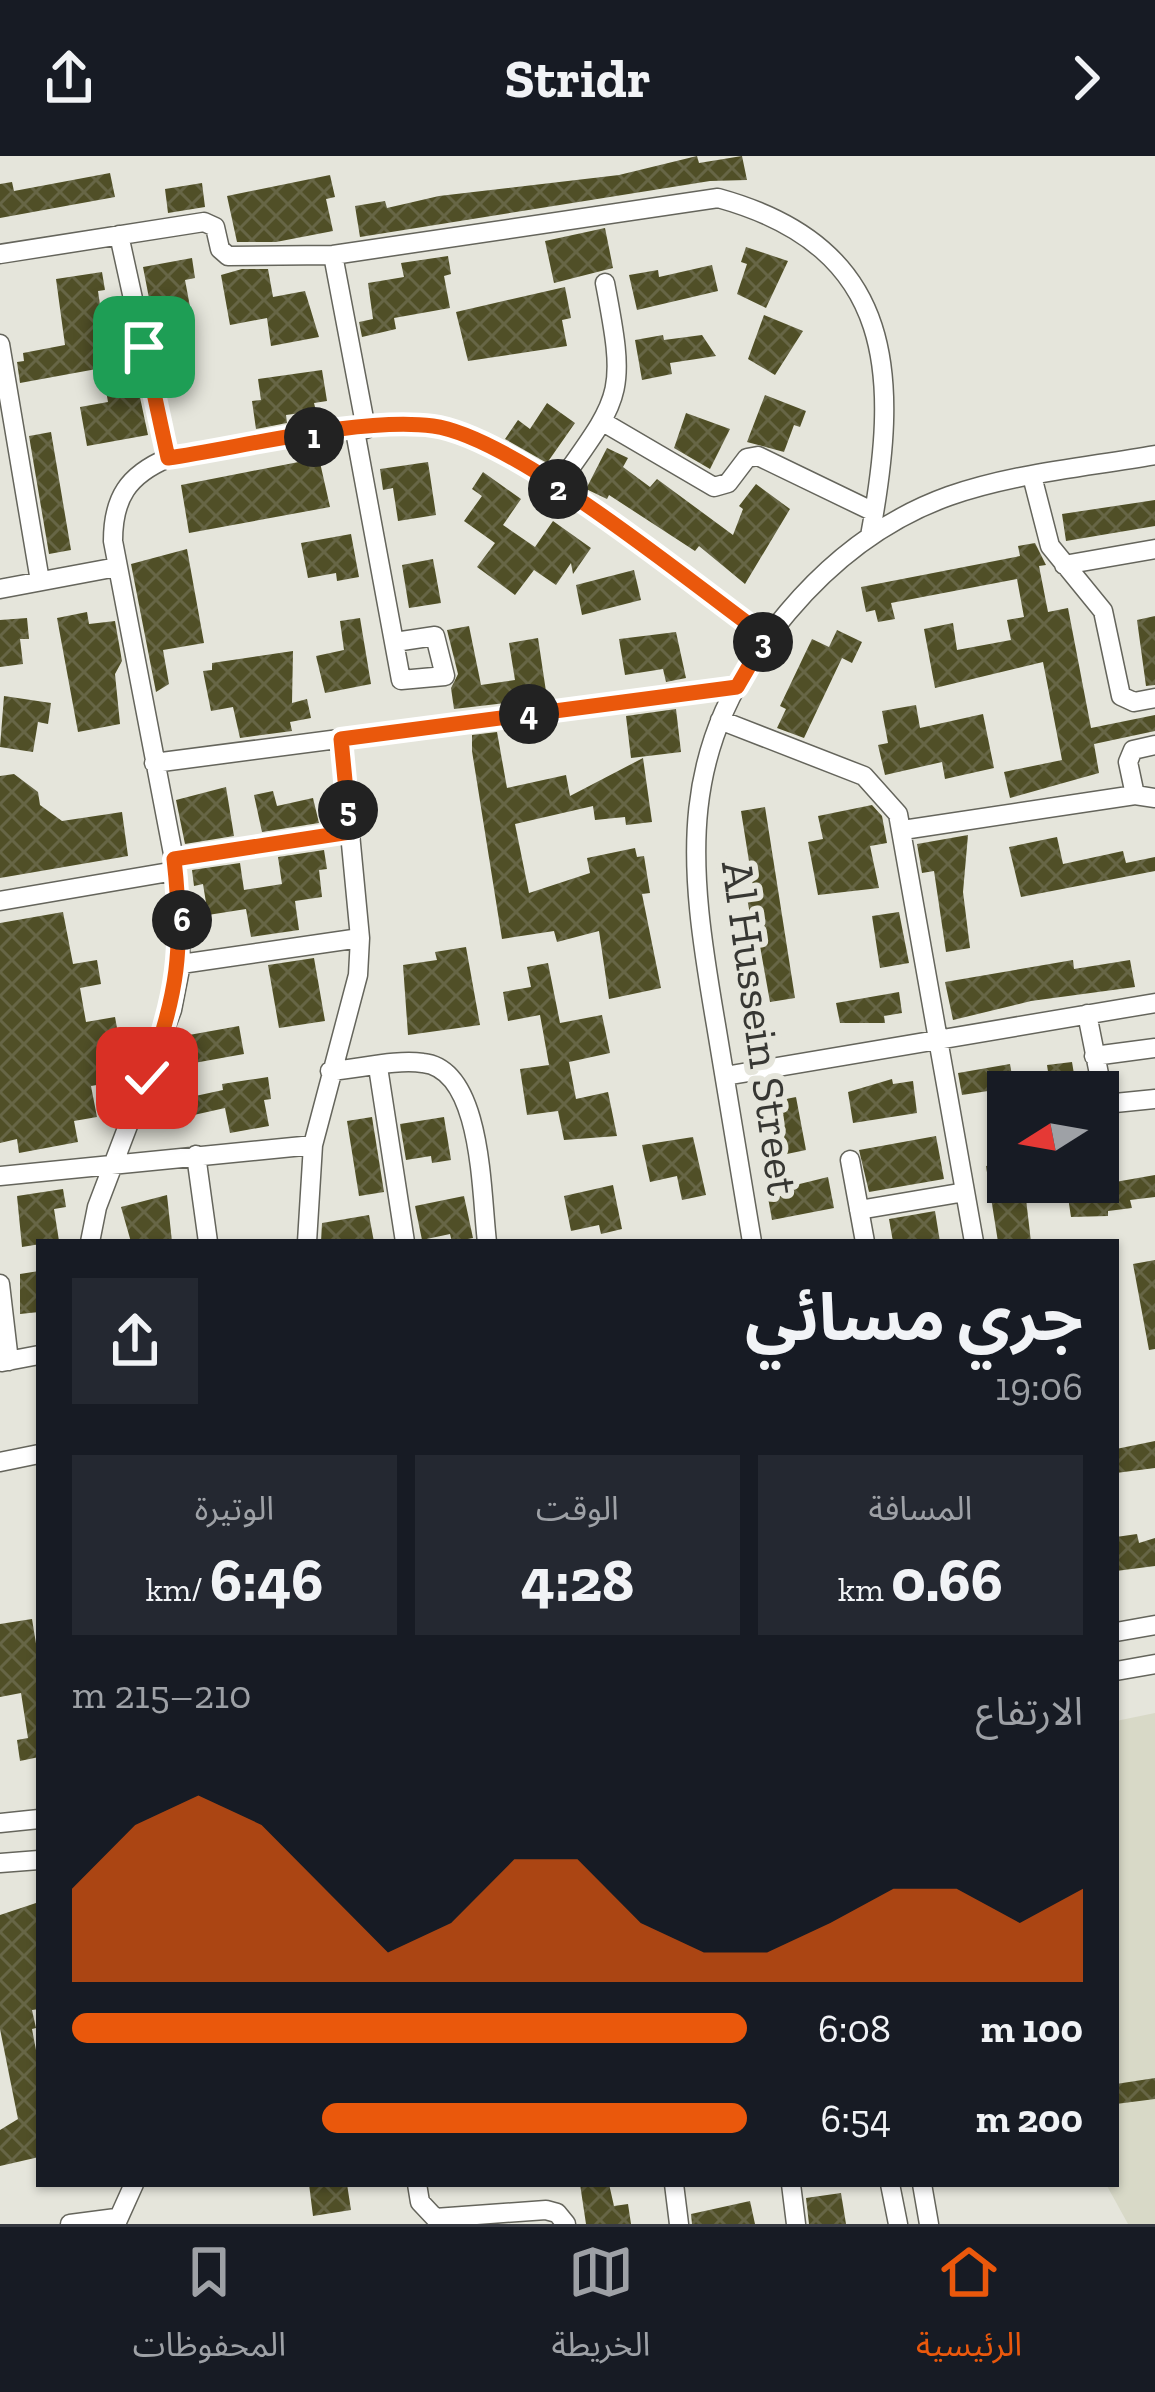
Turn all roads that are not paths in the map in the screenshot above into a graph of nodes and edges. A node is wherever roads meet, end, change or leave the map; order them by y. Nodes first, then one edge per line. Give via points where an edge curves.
1 (119, 235) junction
2 (0, 254) edge
3 (333, 255) junction
4 (605, 283) dead end
5 (0, 344) edge
6 (603, 422) junction
7 (360, 430) junction
8 (1155, 454) edge
9 (168, 458) junction
10 (1032, 476) junction
11 (556, 488) junction
12 (874, 512) junction
13 (870, 536) junction
14 (1155, 550) edge
15 (1064, 565) junction
16 (117, 567) junction
17 (40, 581) junction
18 (0, 589) edge
19 (766, 637) junction
20 (395, 642) junction
21 (737, 687) junction
22 (1155, 698) edge
23 (720, 720) junction
24 (341, 739) junction
25 (1155, 745) edge
26 (154, 764) junction
27 (1145, 796) edge
28 (903, 830) junction
29 (350, 832) junction
30 (175, 865) junction
31 (0, 901) edge
32 (360, 938) junction
33 (181, 964) junction
34 (1155, 1003) edge
35 (1087, 1014) junction
36 (939, 1040) junction
37 (1155, 1048) edge
38 (1094, 1056) junction
39 (378, 1067) junction
40 (330, 1072) junction
41 (724, 1076) junction
42 (1155, 1099) edge
43 (313, 1144) junction
44 (196, 1155) junction
45 (850, 1160) dead end
46 (116, 1164) junction
47 (0, 1176) edge
48 (965, 1192) junction
49 (859, 1210) junction
50 (91, 1239) edge
51 (208, 1239) edge
52 (307, 1239) edge
53 (405, 1239) edge
54 (487, 1239) edge
55 (751, 1239) edge
56 (864, 1239) edge
57 (973, 1239) edge
58 (0, 1284) edge
59 (36, 1356) edge
60 (5, 1362) edge
61 (36, 1455) edge
62 (0, 1462) edge
63 (1155, 1625) edge
64 (1119, 1631) edge
65 (1155, 1664) edge
66 (1119, 1670) edge
67 (36, 1819) edge
68 (0, 1822) edge
69 (36, 1860) edge
70 (0, 1863) edge
71 (133, 2187) edge
72 (417, 2187) edge
73 (674, 2187) edge
74 (791, 2187) edge
75 (891, 2187) edge
76 (923, 2187) edge
77 (116, 2221) edge
78 (70, 2224) edge
79 (566, 2224) edge
80 (679, 2224) edge
81 (796, 2224) edge
82 (898, 2224) edge
83 (929, 2224) edge

1 - 2 street
1 - 3 street via 204,222 215,227 228,256
1 - 9 street
3 - 7 street
3 - 12 street via 718,198 763,210 837,263 880,344 887,390
4 - 6 street via 620,374
5 - 17 street
6 - 11 street
6 - 12 street via 714,487 758,456
7 - 9 street
7 - 11 street via 400,424 470,435
7 - 20 street
8 - 10 street, Al Hussein Street
9 - 16 street via 124,488 113,514
10 - 13 street, Al Hussein Street via 948,496
10 - 15 street via 1045,535
11 - 19 street
12 - 13 street
13 - 19 street, Al Hussein Street via 813,581
14 - 15 street
15 - 22 street via 1103,610 1121,696
16 - 17 street
16 - 26 street
17 - 18 street
19 - 21 street, Al Hussein Street
20 - 20 street via 401,680 445,676 435,636
21 - 23 street, Al Hussein Street
21 - 24 street
23 - 28 street via 864,776 890,799
23 - 41 street, Al Hussein Street via 699,790 693,869
24 - 26 street
24 - 29 street
25 - 27 street via 1129,756
26 - 30 street
27 - 28 street
28 - 36 street
29 - 30 street
29 - 32 street
30 - 31 street
30 - 33 street
32 - 33 street
32 - 40 street via 351,1012
33 - 46 street
34 - 35 street
35 - 36 street
35 - 38 street
36 - 41 street
36 - 48 street
37 - 38 street
38 - 42 street via 1105,1104
39 - 40 street
39 - 53 street
39 - 54 street via 424,1063 464,1091
40 - 43 street
41 - 55 street, Al Hussein Street
43 - 44 street
43 - 52 street
44 - 46 street
44 - 51 street
45 - 49 street
46 - 47 street
46 - 50 street
48 - 49 street
48 - 57 street
49 - 56 street
58 - 60 street
59 - 60 street
61 - 62 street
63 - 64 street
65 - 66 street
67 - 68 street
69 - 70 street
71 - 77 street
72 - 79 street via 435,2218 547,2210
73 - 80 street
74 - 81 street
75 - 82 street
76 - 83 street
77 - 78 street

